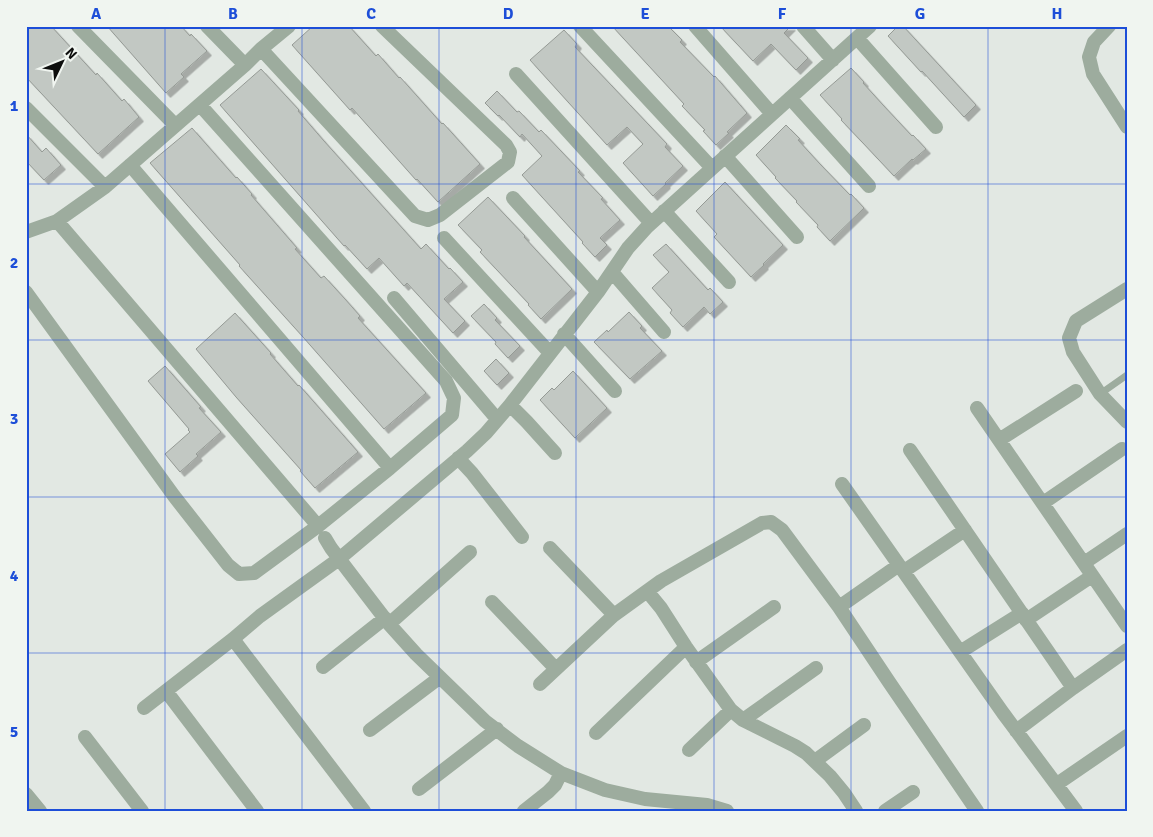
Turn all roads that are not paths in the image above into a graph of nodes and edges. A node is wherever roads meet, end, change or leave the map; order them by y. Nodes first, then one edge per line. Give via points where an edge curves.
1 (78, 26) edge
2 (207, 26) edge
3 (290, 26) edge
4 (382, 26) edge
5 (580, 26) edge
6 (695, 26) edge
7 (803, 26) edge
8 (870, 26) edge
9 (1109, 26) edge
10 (857, 38) junction
11 (261, 49) junction
12 (833, 60) junction
13 (245, 65) junction
14 (516, 74) dead end
15 (790, 98) junction
16 (200, 104) junction
17 (26, 108) edge
18 (772, 114) junction
19 (175, 125) junction
20 (936, 127) dead end
21 (1127, 127) edge
22 (726, 156) junction
23 (130, 165) junction
24 (712, 168) junction
25 (869, 186) dead end
26 (105, 187) junction
27 (513, 198) dead end
28 (664, 211) junction
29 (57, 221) junction
30 (651, 223) junction
31 (26, 232) edge
32 (797, 237) dead end
33 (444, 238) dead end
34 (612, 272) junction
35 (729, 282) dead end
36 (1127, 289) edge
37 (26, 292) edge
38 (598, 292) junction
39 (394, 298) dead end
40 (664, 332) dead end
41 (564, 334) junction
42 (550, 353) junction
43 (1127, 375) edge
44 (614, 391) dead end
45 (1076, 391) dead end
46 (1100, 394) junction
47 (510, 404) junction
48 (977, 408) dead end
49 (497, 419) junction
50 (1127, 422) edge
51 (999, 440) junction
52 (1122, 449) dead end
53 (910, 450) dead end
54 (555, 452) dead end
55 (458, 458) junction
56 (390, 468) junction
57 (842, 484) dead end
58 (1043, 503) junction
59 (965, 530) junction
60 (322, 532) junction
61 (1127, 534) edge
62 (522, 537) dead end
63 (550, 548) dead end
64 (470, 552) dead end
65 (339, 559) junction
66 (1084, 563) junction
67 (901, 568) junction
68 (1092, 576) junction
69 (647, 591) junction
70 (492, 602) dead end
71 (774, 607) dead end
72 (838, 607) junction
73 (614, 615) junction
74 (1024, 616) junction
75 (387, 621) junction
76 (1127, 626) edge
77 (232, 639) junction
78 (686, 647) junction
79 (1127, 650) edge
80 (960, 652) junction
81 (696, 662) junction
82 (323, 667) dead end
83 (816, 668) dead end
84 (556, 669) junction
85 (439, 678) junction
86 (540, 684) dead end
87 (1072, 688) junction
88 (166, 691) junction
89 (144, 708) dead end
90 (731, 710) junction
91 (743, 720) junction
92 (864, 725) dead end
93 (497, 729) junction
94 (370, 730) dead end
95 (1016, 730) junction
96 (596, 733) dead end
97 (1127, 736) edge
98 (85, 737) dead end
99 (689, 750) dead end
100 (815, 761) junction
101 (560, 773) junction
102 (1057, 784) junction
103 (420, 789) dead end
104 (913, 792) dead end
105 (26, 794) edge
106 (40, 811) edge
107 (142, 811) edge
108 (258, 811) edge
109 (364, 811) edge
110 (524, 811) edge
111 (727, 811) edge
112 (856, 811) edge
113 (885, 811) edge
114 (977, 811) edge
115 (1076, 811) edge

1 - 19 street
2 - 13 street
3 - 11 street
4 - 11 street via 510,152 508,162 440,216 428,220 415,216
5 - 24 street
6 - 18 street
7 - 12 street
8 - 10 street
9 - 21 street via 1094,42 1089,57 1093,74
10 - 12 street
10 - 20 street
11 - 13 street
12 - 15 street
13 - 16 street
14 - 30 street
15 - 18 street
15 - 25 street
16 - 19 street
16 - 56 street via 446,381 454,398 452,414
17 - 26 street
18 - 22 street
19 - 23 street
22 - 24 street
22 - 32 street
23 - 26 street
23 - 56 street
24 - 28 street
26 - 29 street
27 - 38 street
28 - 30 street
28 - 35 street
29 - 31 street
29 - 60 street
30 - 34 street
33 - 42 street
34 - 38 street
34 - 40 street
36 - 46 street via 1076,321 1069,338 1073,352
37 - 60 street via 174,496 233,570 239,574 254,573
38 - 41 street
39 - 49 street
41 - 42 street
41 - 44 street
42 - 47 street
43 - 46 lane
45 - 51 street
46 - 50 street
47 - 49 street
47 - 54 street
48 - 51 street
49 - 55 street
51 - 58 street
52 - 58 street
53 - 59 street
55 - 62 street
55 - 65 street
56 - 60 street
57 - 67 street
58 - 66 street
59 - 67 street
59 - 74 street
60 - 65 street
61 - 66 street
63 - 73 street
64 - 75 street
65 - 75 street
65 - 77 street
66 - 68 street
67 - 72 street
67 - 80 street
68 - 74 street
68 - 76 street
69 - 72 street via 762,523 771,522 782,530
69 - 73 street
69 - 78 street
70 - 84 street
71 - 81 street
72 - 114 street
73 - 84 street
74 - 80 street
74 - 87 street
75 - 82 street
75 - 85 street
77 - 88 street
77 - 109 street
78 - 81 street
78 - 96 street
79 - 87 street
80 - 95 street
81 - 90 street
83 - 91 street
84 - 86 street
85 - 93 street
85 - 94 street
87 - 95 street
88 - 89 street
88 - 108 street
90 - 91 street
90 - 99 street
91 - 100 street via 795,746
92 - 100 street
93 - 101 street
93 - 103 street
95 - 102 street
97 - 102 street
98 - 107 street
100 - 112 street
101 - 110 street via 555,785
101 - 111 street via 606,790 645,799 707,805
102 - 115 street
104 - 113 street
105 - 106 street

